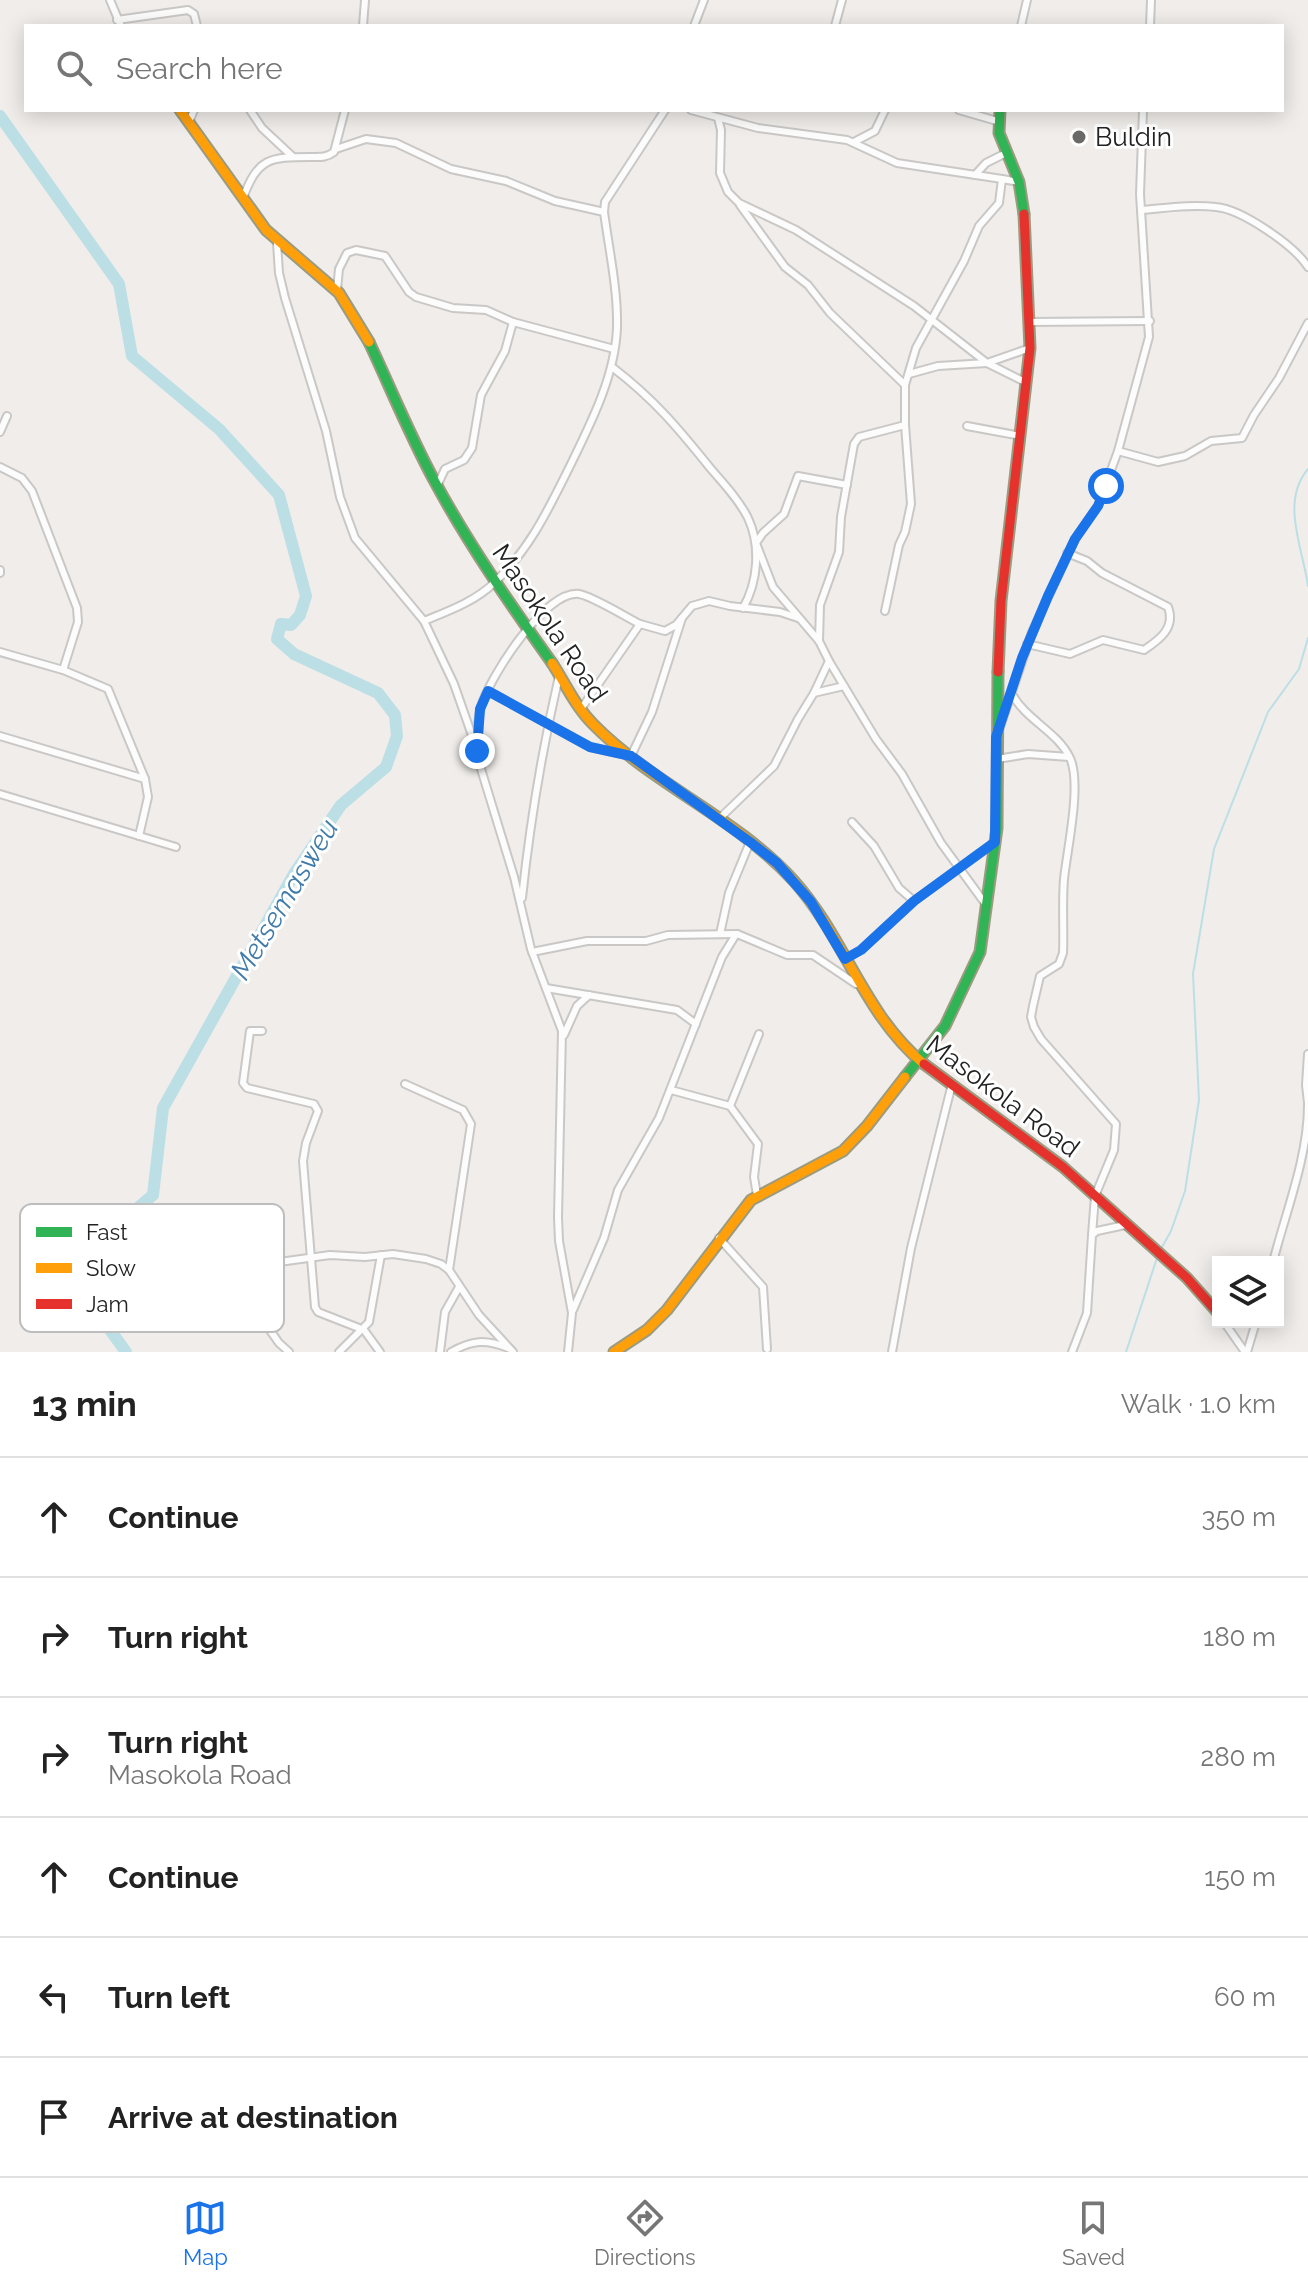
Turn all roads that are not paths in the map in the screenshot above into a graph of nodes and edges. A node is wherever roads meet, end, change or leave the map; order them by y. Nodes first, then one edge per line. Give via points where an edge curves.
1 (110, 0) edge
2 (367, 0) edge
3 (704, 0) edge
4 (842, 0) edge
5 (1027, 0) edge
6 (1151, 0) edge
7 (119, 23) edge
8 (196, 24) edge
9 (363, 24) edge
10 (695, 24) edge
11 (836, 24) edge
12 (1021, 24) edge
13 (1150, 24) edge
14 (182, 112) edge
15 (193, 112) edge
16 (251, 112) edge
17 (345, 112) edge
18 (664, 112) edge
19 (698, 112) edge
20 (884, 112) edge
21 (966, 112) edge
22 (999, 112) edge
23 (1143, 112) edge
24 (718, 118) junction
25 (997, 121) junction
26 (189, 122) junction
27 (733, 122) junction
28 (721, 134) junction
29 (854, 142) junction
30 (336, 149) junction
31 (1006, 153) junction
32 (293, 157) junction
33 (975, 175) junction
34 (1002, 179) junction
35 (1019, 182) junction
36 (243, 198) junction
37 (739, 203) junction
38 (1141, 210) junction
39 (604, 212) junction
40 (277, 243) junction
41 (1308, 267) edge
42 (337, 290) junction
43 (931, 319) junction
44 (1150, 321) junction
45 (513, 322) junction
46 (1030, 322) junction
47 (1308, 323) edge
48 (1030, 348) junction
49 (614, 349) junction
50 (987, 363) junction
51 (612, 367) junction
52 (909, 374) junction
53 (1027, 383) junction
54 (905, 385) junction
55 (7, 416) dead end
56 (905, 425) junction
57 (967, 426) dead end
58 (0, 432) edge
59 (1021, 436) junction
60 (1118, 451) junction
61 (0, 467) edge
62 (847, 485) junction
63 (437, 488) junction
64 (756, 543) junction
65 (1067, 553) junction
66 (495, 583) junction
67 (743, 608) junction
68 (885, 611) dead end
69 (682, 618) junction
70 (798, 618) junction
71 (424, 621) junction
72 (640, 624) junction
73 (526, 630) junction
74 (819, 641) junction
75 (1027, 644) junction
76 (0, 652) edge
77 (829, 661) junction
78 (63, 670) junction
79 (560, 675) junction
80 (844, 686) junction
81 (488, 691) junction
82 (814, 693) junction
83 (1012, 694) junction
84 (580, 710) junction
85 (549, 723) junction
86 (0, 736) edge
87 (996, 737) junction
88 (477, 751) junction
89 (631, 756) junction
90 (1069, 757) junction
91 (997, 759) junction
92 (145, 779) junction
93 (0, 794) edge
94 (719, 820) junction
95 (852, 822) dead end
96 (139, 836) junction
97 (750, 842) junction
98 (995, 842) junction
99 (176, 847) dead end
100 (960, 867) junction
101 (914, 901) junction
102 (522, 905) junction
103 (987, 906) junction
104 (720, 934) junction
105 (737, 934) junction
106 (532, 952) junction
107 (845, 959) junction
108 (860, 986) junction
109 (546, 988) junction
110 (589, 995) junction
111 (696, 1024) junction
112 (262, 1031) dead end
113 (759, 1034) dead end
114 (563, 1038) junction
115 (1308, 1054) edge
116 (918, 1060) junction
117 (405, 1084) dead end
118 (952, 1084) junction
119 (671, 1090) junction
120 (1308, 1104) edge
121 (730, 1106) junction
122 (757, 1195) junction
123 (1095, 1196) junction
124 (1125, 1225) junction
125 (1092, 1235) junction
126 (719, 1238) junction
127 (381, 1255) junction
128 (1275, 1256) edge
129 (312, 1257) junction
130 (284, 1261) edge
131 (449, 1270) junction
132 (459, 1287) junction
133 (1212, 1307) edge
134 (572, 1313) junction
135 (1228, 1328) edge
136 (1254, 1328) edge
137 (364, 1330) junction
138 (271, 1332) edge
139 (767, 1349) dead end
140 (511, 1350) edge
141 (289, 1352) edge
142 (339, 1352) edge
143 (380, 1352) edge
144 (440, 1352) edge
145 (451, 1352) edge
146 (568, 1352) edge
147 (614, 1352) edge
148 (892, 1352) edge
149 (1072, 1352) edge
150 (1246, 1352) edge

1 - 7 street
2 - 9 street
3 - 10 street
4 - 11 street
5 - 12 street
6 - 13 street
7 - 8 street via 188,10
14 - 26 street, Masokola Road
15 - 26 street
16 - 32 street
17 - 30 street
18 - 39 street via 619,177
19 - 24 street
20 - 29 street via 875,131
21 - 25 street
22 - 25 street
23 - 38 street
24 - 27 street
24 - 28 street
25 - 31 street
26 - 36 street, Masokola Road
27 - 28 street
27 - 29 street
28 - 37 street via 720,173
29 - 33 street via 897,163
30 - 32 street via 325,157
30 - 39 street via 366,139 396,143 451,169
31 - 33 street
31 - 35 street
32 - 36 street via 270,160 253,172
33 - 34 street
34 - 35 street
34 - 43 street via 999,203 979,226
35 - 46 street
36 - 40 street, Masokola Road
37 - 43 street via 796,230
37 - 54 street via 785,267
38 - 41 street via 1226,209 1276,235
38 - 44 street
39 - 49 street via 617,312
40 - 42 street, Masokola Road
40 - 71 street via 285,298 355,538
42 - 45 street via 340,264 356,250 389,258 416,297 453,308 486,310
42 - 63 street, Masokola Road via 375,353
43 - 50 street
43 - 52 street
44 - 46 street
44 - 60 street via 1147,352
45 - 49 street
45 - 63 street via 502,358 481,395 472,448 464,460 445,469
46 - 48 street
47 - 60 street via 1242,438 1218,439 1185,456 1158,462
48 - 50 street
48 - 53 street
49 - 51 street
50 - 52 street
50 - 53 street
51 - 64 street via 667,414 732,494
51 - 66 street via 550,510
52 - 54 street
53 - 59 street
54 - 56 street
55 - 58 street
56 - 62 street via 855,440
56 - 68 street via 911,504
57 - 59 street
59 - 87 street via 1001,601
60 - 65 street via 1098,506
61 - 78 street via 22,478 32,491 77,608 78,622
62 - 64 street via 798,476 784,514
62 - 74 street via 839,552 820,605
63 - 66 street, Masokola Road
64 - 67 street via 754,582
64 - 70 street via 766,575
65 - 75 street
65 - 75 street via 1168,607 1165,634 1139,651 1103,640 1070,654
66 - 71 street
66 - 73 street, Masokola Road
67 - 69 street via 704,601
67 - 70 street
69 - 72 street via 665,631
69 - 89 street via 652,712
70 - 74 street
71 - 88 street
72 - 73 street via 577,594 561,596
72 - 84 street
73 - 79 street, Masokola Road
73 - 81 street
74 - 77 street
75 - 83 street
76 - 78 street
77 - 80 street
77 - 82 street
78 - 92 street via 108,689
79 - 84 street, Masokola Road
79 - 85 street
80 - 82 street
80 - 100 street
81 - 85 street
81 - 88 street via 480,709
82 - 94 street via 774,766
83 - 87 street
83 - 90 street
84 - 89 street, Masokola Road
85 - 89 street via 590,747
85 - 102 street via 530,823
86 - 92 street
87 - 91 street
88 - 102 street
89 - 94 street, Masokola Road
90 - 91 street via 1028,754
90 - 123 street via 1072,813 1063,953 1059,964 1040,976 1031,1017 1041,1039 1116,1124 1114,1150
91 - 98 street
92 - 96 street via 148,797
93 - 96 street
94 - 97 street, Masokola Road
95 - 101 street
96 - 99 street
97 - 104 street
97 - 107 street, Masokola Road via 811,902
98 - 100 street
98 - 103 street
100 - 101 street
100 - 103 street
101 - 107 street
102 - 106 street
103 - 116 street via 970,977 945,1026
104 - 105 street
104 - 106 street via 587,941
105 - 108 street via 787,955 813,955
105 - 111 street via 722,957
106 - 109 street
107 - 108 street, Masokola Road
108 - 116 street, Masokola Road via 887,1028
109 - 110 street
109 - 114 street
110 - 111 street via 677,1010
110 - 114 street via 577,1006
111 - 119 street
112 - 129 street via 250,1031 243,1083 318,1107 303,1161
113 - 121 street
114 - 134 street via 558,1217
115 - 120 street
116 - 118 street, Masokola Road
116 - 122 street via 843,1151
117 - 131 street via 463,1110 471,1124
118 - 123 street, Masokola Road
118 - 148 street via 911,1248
119 - 121 street
119 - 134 street via 618,1190
120 - 128 street via 1299,1164
121 - 122 street via 758,1144
122 - 126 street
123 - 124 street, Masokola Road
123 - 125 street
124 - 125 street
124 - 133 street, Masokola Road via 1168,1259
125 - 149 street via 1087,1313
126 - 139 street via 763,1287
126 - 147 street via 667,1310
127 - 129 street
127 - 131 street via 414,1256
127 - 137 street
129 - 130 street
129 - 137 street via 316,1310
131 - 132 street
132 - 140 street
132 - 144 street via 445,1312
134 - 146 street
135 - 150 street
136 - 150 street
137 - 142 street
137 - 143 street
138 - 141 street
140 - 145 street via 478,1340

